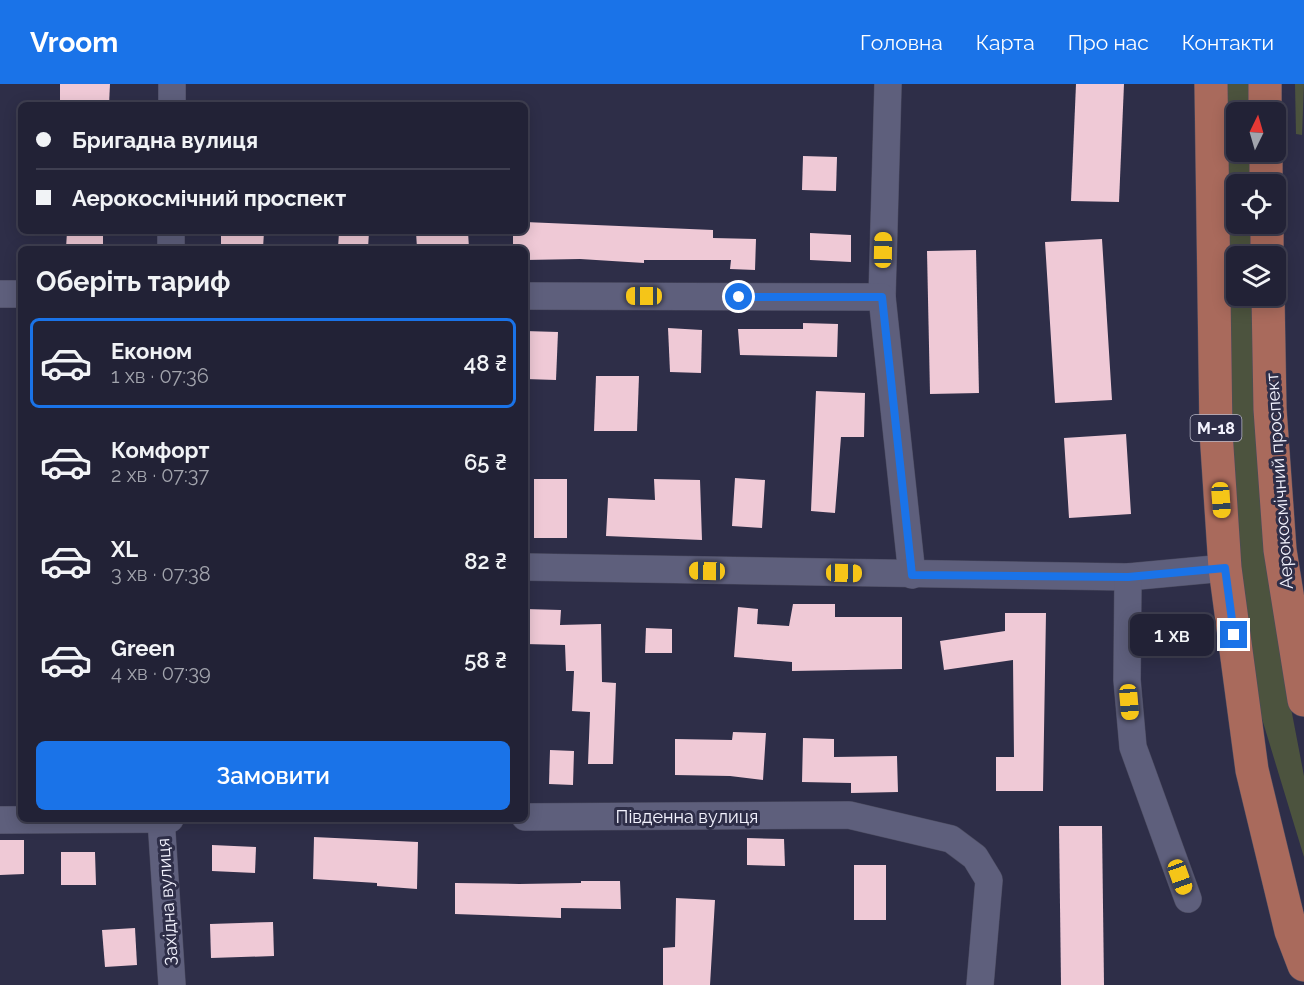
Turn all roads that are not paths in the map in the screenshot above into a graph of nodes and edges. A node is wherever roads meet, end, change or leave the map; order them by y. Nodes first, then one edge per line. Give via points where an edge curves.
1 (172, 84) edge
2 (888, 84) edge
3 (1211, 84) edge
4 (1265, 84) edge
5 (172, 102) edge
6 (1265, 102) edge
7 (0, 294) edge
8 (18, 294) edge
9 (528, 296) edge
10 (882, 297) junction
11 (1268, 306) edge
12 (528, 567) edge
13 (1225, 568) junction
14 (912, 575) junction
15 (1128, 577) junction
16 (1304, 700) edge
17 (528, 817) edge
18 (0, 820) edge
19 (18, 820) edge
20 (161, 822) edge
21 (1188, 898) dead end
22 (1304, 965) edge
23 (172, 985) edge
24 (980, 985) edge

1 - 5 street
2 - 10 street
3 - 13 main road, М-18 via 1216,432
4 - 6 main road
7 - 8 street
9 - 10 street
10 - 14 street
11 - 16 main road, Аерокосмічний проспект via 1270,409 1280,550
12 - 14 street
13 - 15 street
13 - 22 main road, М-18 via 1252,770 1291,931
14 - 15 street
15 - 21 street via 1127,680 1133,747
17 - 24 street, Південна вулиця via 849,814 951,840 975,857 989,880
18 - 19 street
20 - 23 street, Західна вулиця

